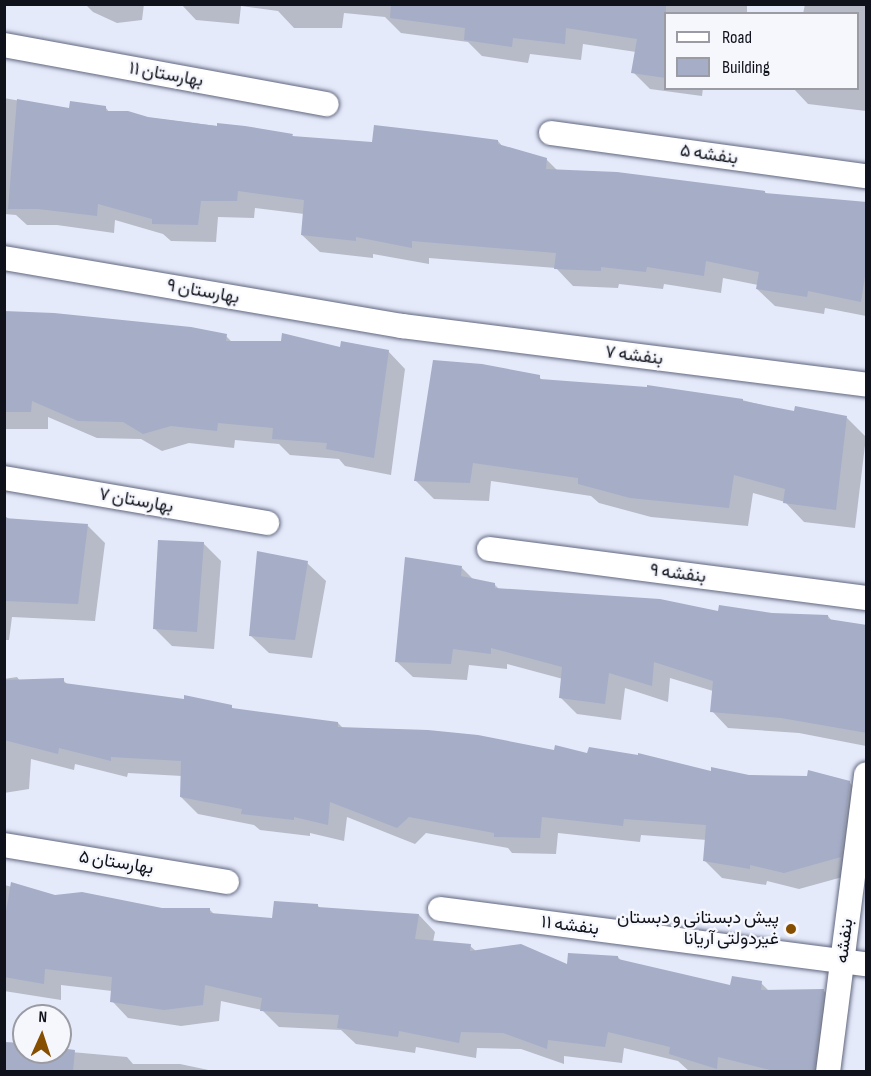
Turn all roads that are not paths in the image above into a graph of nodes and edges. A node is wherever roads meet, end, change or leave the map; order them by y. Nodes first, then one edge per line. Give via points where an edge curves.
1 (4, 45) edge
2 (327, 104) dead end
3 (551, 133) dead end
4 (867, 176) edge
5 (4, 258) edge
6 (402, 326) joint
7 (867, 385) edge
8 (4, 478) edge
9 (267, 523) dead end
10 (489, 549) dead end
11 (867, 598) edge
12 (867, 774) edge
13 (4, 845) edge
14 (227, 882) dead end
15 (440, 909) dead end
16 (842, 961) junction
17 (867, 964) edge
18 (828, 1071) edge

1 - 2 street, بهارستان ۱۱
3 - 4 street, بنفشه ۵
5 - 6 street, بهارستان ۹
6 - 7 street, بنفشه ۷
8 - 9 street, بهارستان ۷
10 - 11 street, بنفشه ۹
12 - 16 street, بنفشه
13 - 14 street, بهارستان ۵
15 - 16 street, بنفشه ۱۱
16 - 17 street, بنفشه ۱۱
16 - 18 street, بنفشه

